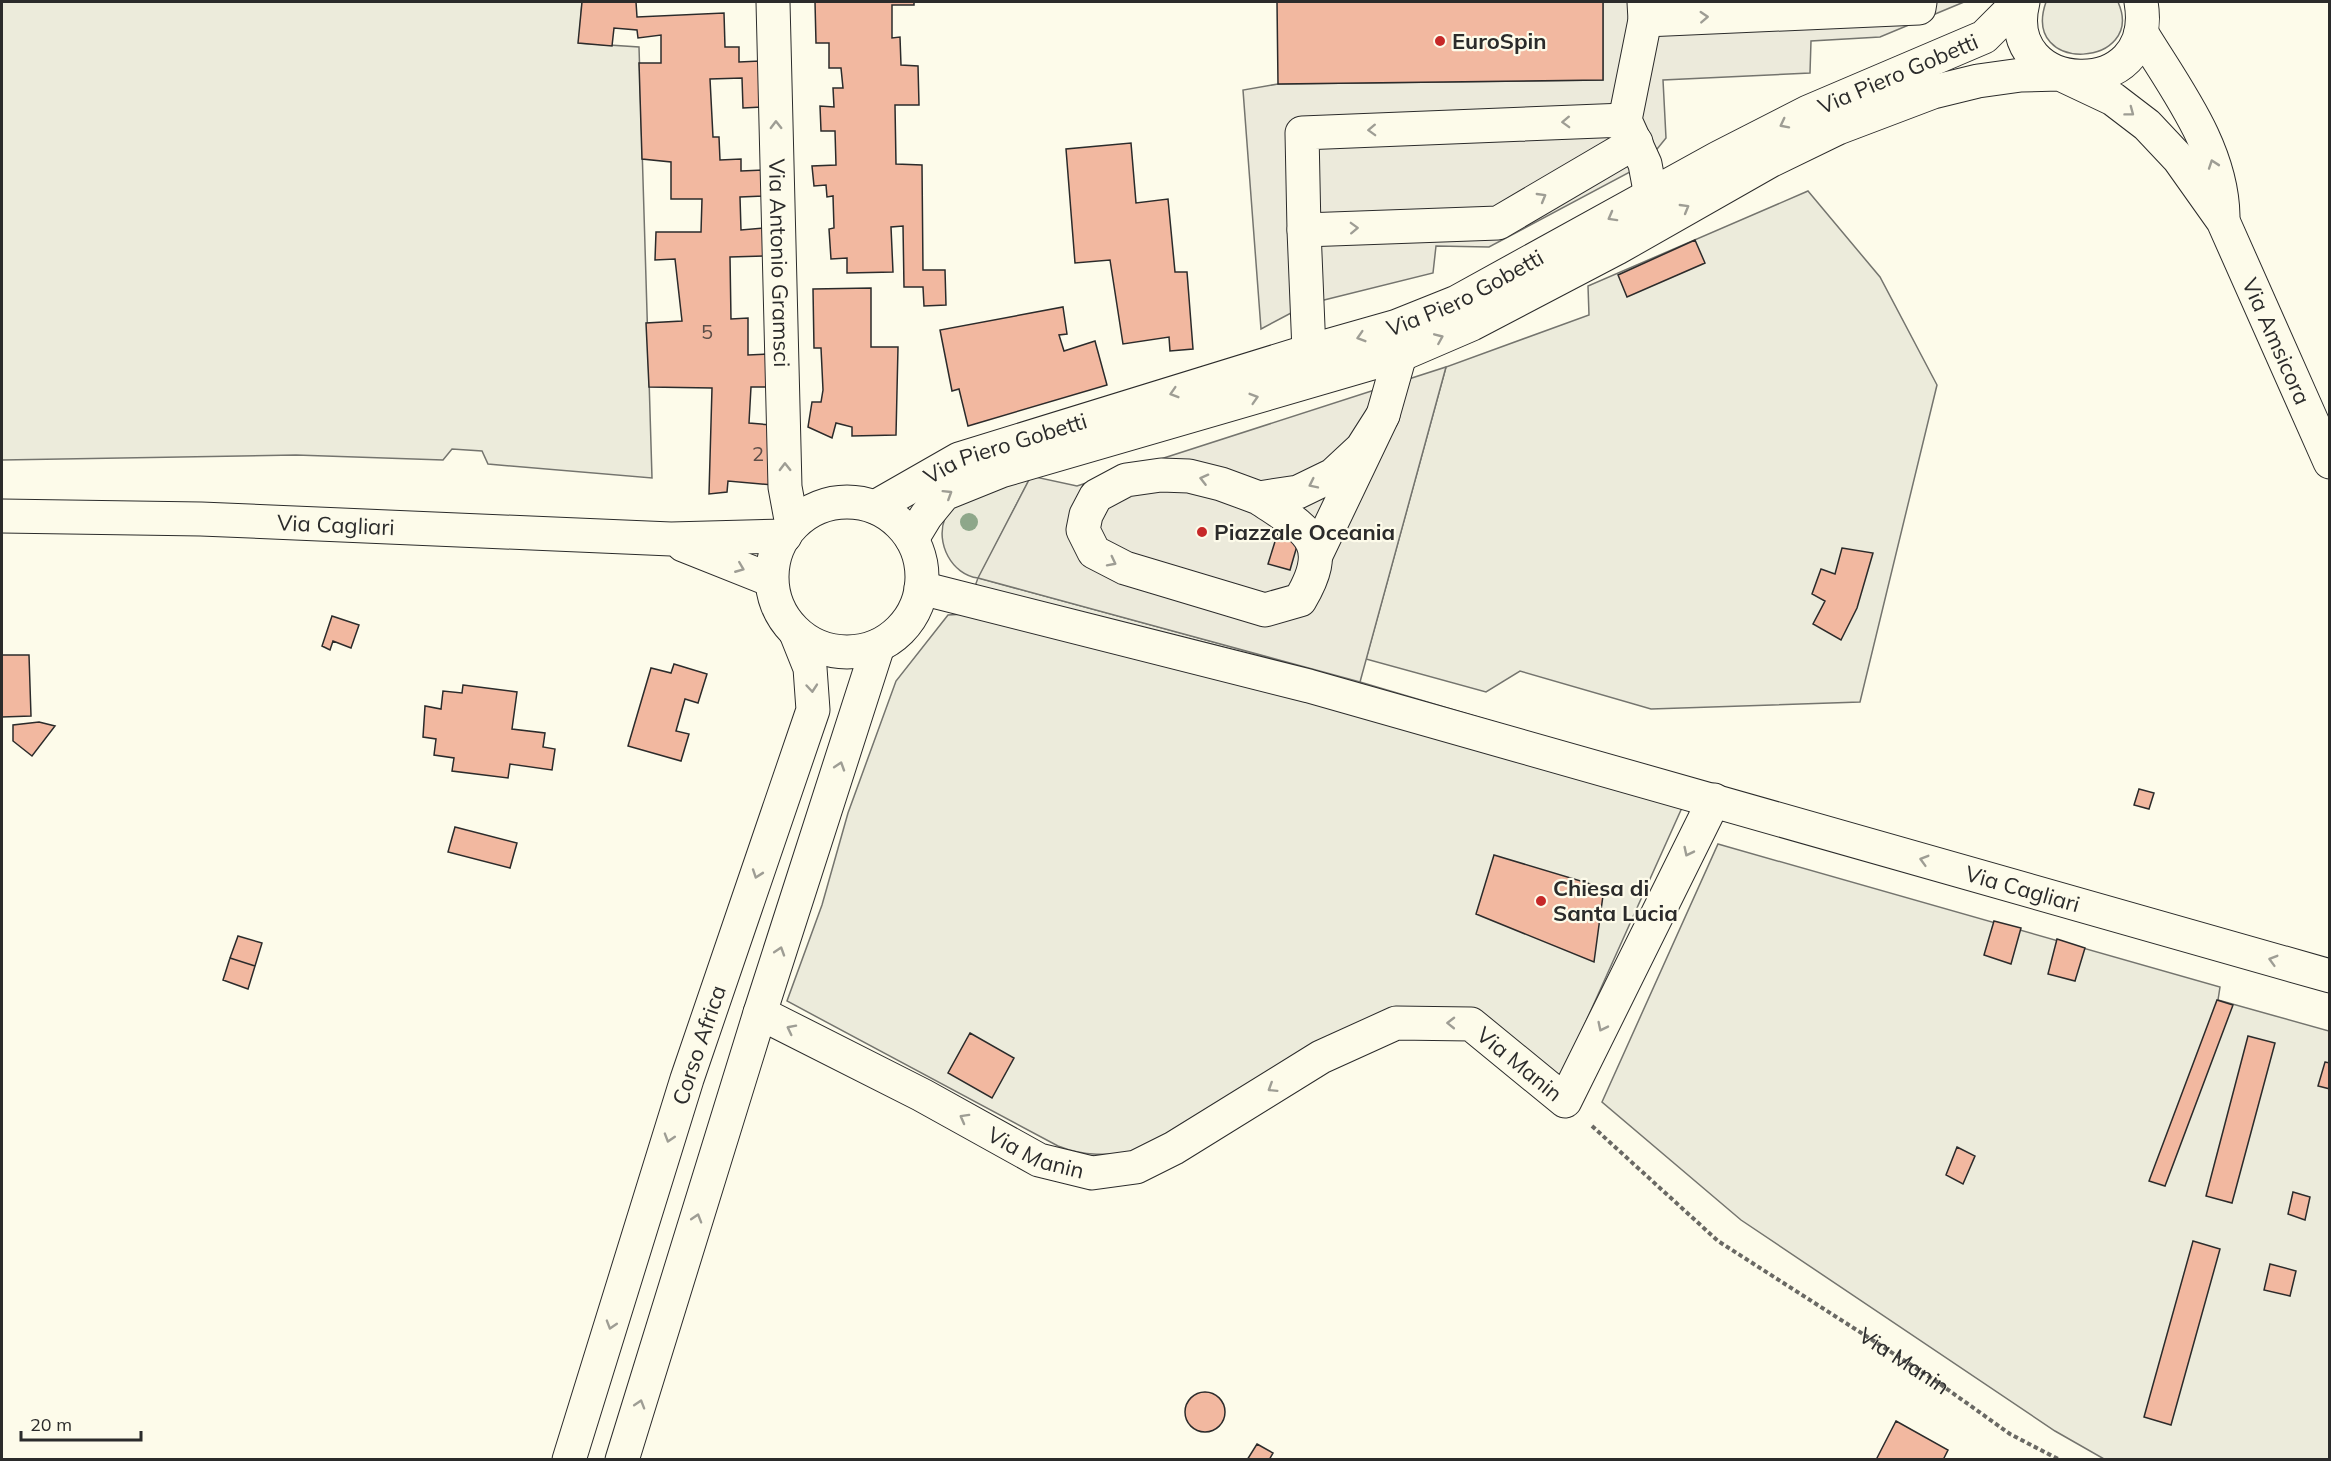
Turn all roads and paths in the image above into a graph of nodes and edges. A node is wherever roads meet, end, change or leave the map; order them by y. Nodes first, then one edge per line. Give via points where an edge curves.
1 (773, 2) edge
2 (1920, 2) edge
3 (2021, 2) edge
4 (1645, 11) edge
5 (2141, 17) edge
6 (2060, 74) junction
7 (1630, 131) junction
8 (1651, 196) junction
9 (2223, 221) junction
10 (1304, 230) junction
11 (1309, 351) junction
12 (1400, 355) junction
13 (1383, 415) junction
14 (2330, 462) edge
15 (1259, 498) junction
16 (874, 507) junction
17 (2, 516) edge
18 (788, 531) junction
19 (670, 539) junction
20 (912, 539) junction
21 (1317, 553) junction
22 (771, 580) junction
23 (921, 588) junction
24 (796, 633) junction
25 (878, 646) junction
26 (1714, 800) junction
27 (2330, 976) edge
28 (760, 1013) junction
29 (1565, 1101) junction
30 (569, 1460) edge
31 (622, 1460) edge
32 (2060, 1460) edge

18 -> 1 street, Via Antonio Gramsci
4 -> 2 street via 1919,8
3 - 6 street, Via Amsicora via 2021,27 2026,42 2038,60
3 -> 8 street, Via Piero Gobetti via 1984,37 1808,112
4 - 7 street
5 - 6 street, Via Piero Gobetti via 2132,51 2111,70 2083,78
9 -> 5 street, Via Amsicora via 2223,191 2205,139
6 -> 9 street, Via Amsicora via 2114,99 2147,125 2179,159
12 -> 6 street, Via Piero Gobetti via 1482,319 1770,161 1838,128 1933,92 1978,81
7 - 8 street via 1645,164
10 -> 7 street via 1498,223
7 -> 10 street via 1302,133
8 -> 11 street, Via Piero Gobetti via 1457,302 1397,326
9 - 14 street, Via Amsicora
10 - 11 street
11 -> 16 street, Via Piero Gobetti via 959,459
12 - 13 street
20 -> 12 street, Via Piero Gobetti via 944,494 1001,471
13 -> 15 street via 1362,448 1333,475 1298,492
13 - 21 street
15 - 21 street via 1305,530
15 -> 21 street via 1189,476 1126,480 1096,496 1083,530 1094,552 1125,568 1264,610 1299,600 1312,579
16 - 18 street via 845,501 816,508
16 - 20 street via 896,520
17 - 19 street, Via Cagliari via 201,519
18 - 19 street, Via Cagliari
18 - 22 street via 776,551
19 -> 22 street, Via Cagliari
20 - 23 street via 921,563
22 - 24 street via 778,609
23 - 25 street via 914,611 899,631
23 - 26 street, Via Cagliari via 1308,686
24 - 25 street via 821,648 850,652
24 -> 30 street, Corso Africa via 810,668 813,710 687,1079
28 -> 25 street
27 -> 26 street, Via Cagliari
26 -> 29 street
29 -> 28 street, Via Manin via 1471,1024 1396,1023 1321,1057 1174,1148 1136,1167 1092,1173 1039,1160
31 -> 28 street
29 - 32 path, Via Manin via 1718,1241 1933,1379 2010,1434

